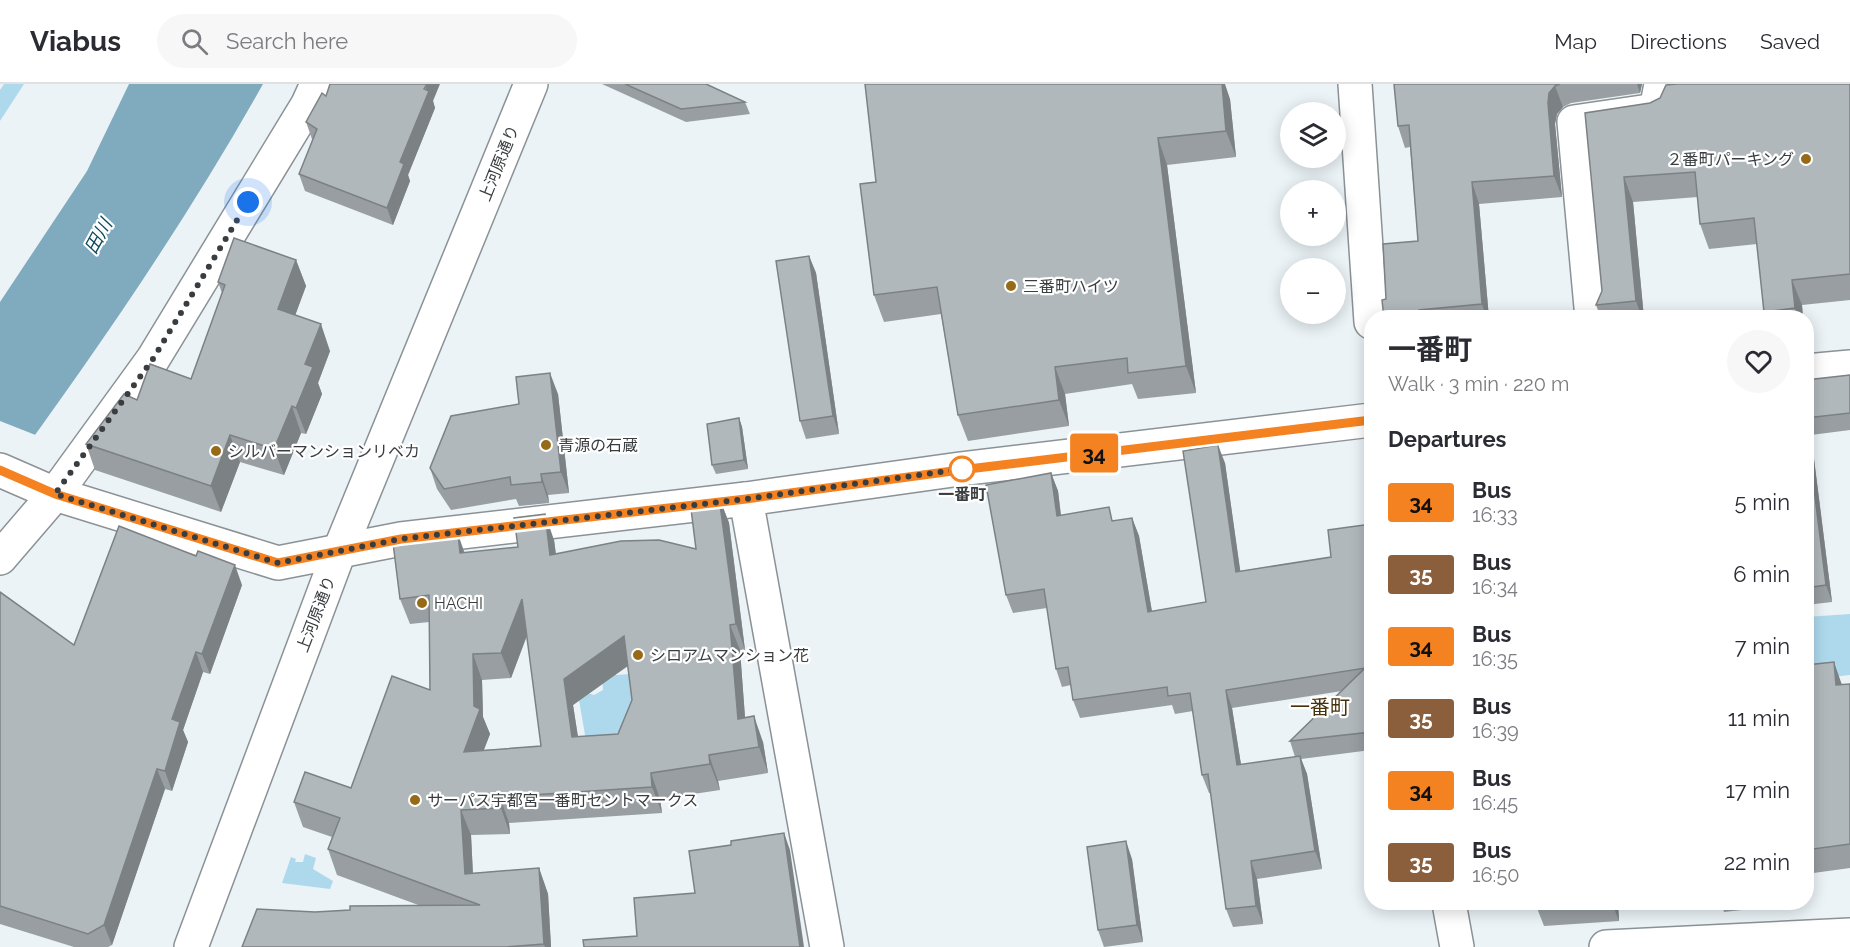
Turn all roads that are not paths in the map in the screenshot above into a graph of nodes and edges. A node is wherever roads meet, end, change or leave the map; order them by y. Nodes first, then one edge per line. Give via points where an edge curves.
1 (317, 84) edge
2 (531, 84) edge
3 (1356, 84) edge
4 (1661, 84) edge
5 (1370, 310) edge
6 (1591, 310) edge
7 (1850, 367) edge
8 (1814, 371) edge
9 (1364, 421) edge
10 (0, 470) edge
11 (50, 492) junction
12 (746, 499) junction
13 (339, 552) junction
14 (0, 558) edge
15 (1450, 910) edge
16 (1833, 939) edge
17 (191, 947) edge
18 (827, 947) edge
19 (1457, 947) edge
20 (1606, 947) edge

1 - 11 street via 153,359
2 - 13 street, 上河原通り
3 - 5 street
4 - 6 street via 1656,110 1574,122
7 - 8 street
9 - 12 street
10 - 11 street
11 - 13 street via 278,563
11 - 14 street
12 - 13 street via 401,539
12 - 18 street
13 - 17 street, 上河原通り
15 - 19 street
16 - 20 street

